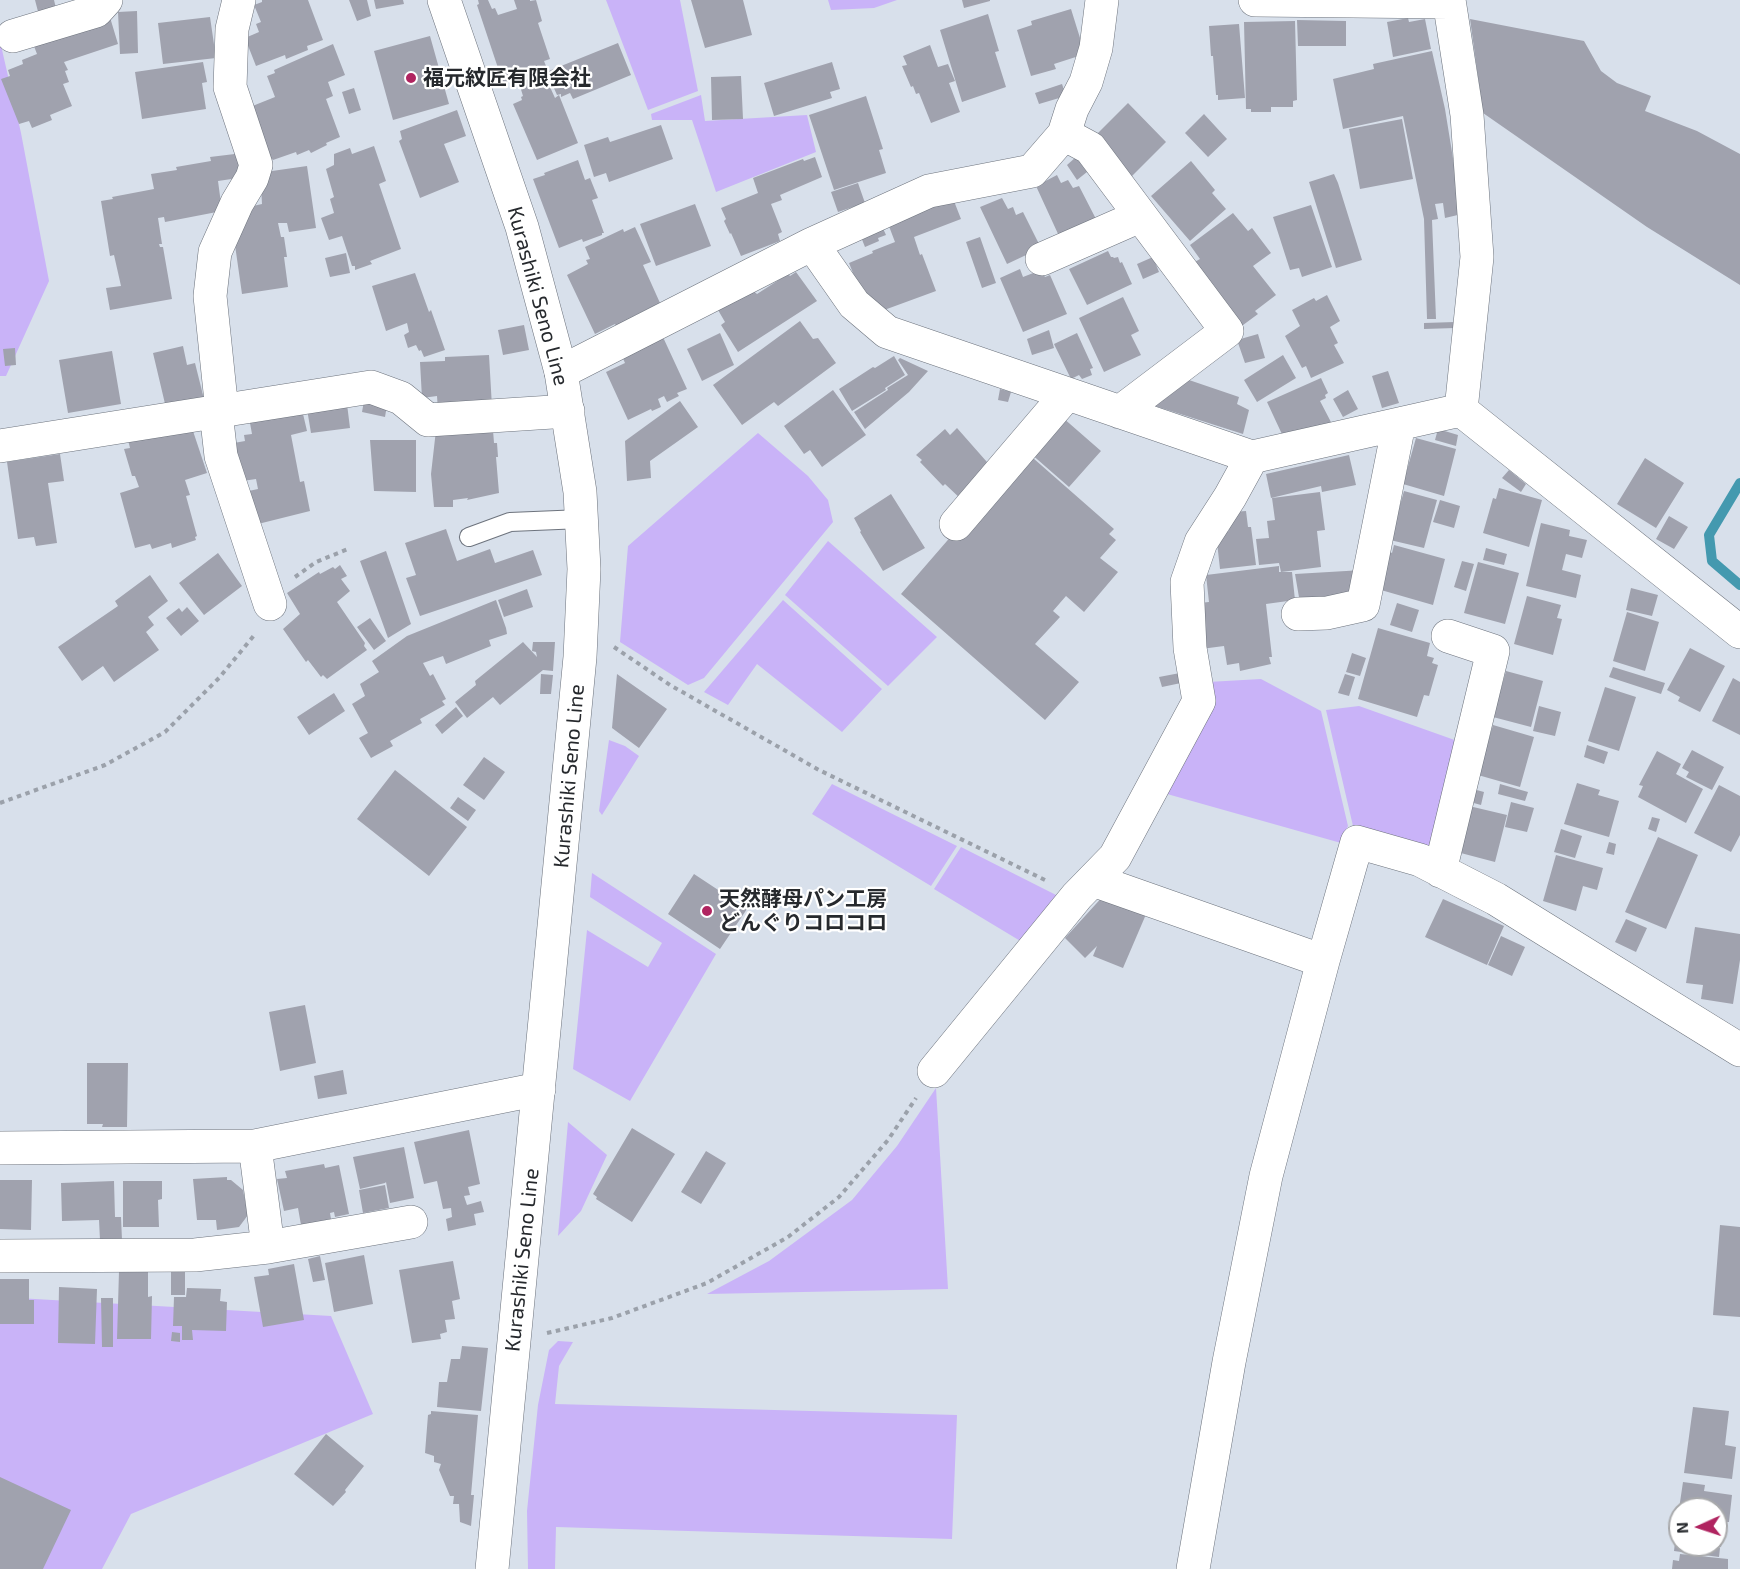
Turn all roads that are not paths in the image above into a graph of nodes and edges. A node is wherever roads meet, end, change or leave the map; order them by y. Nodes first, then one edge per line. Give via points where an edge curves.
1 (106, 0) edge
2 (239, 0) edge
3 (444, 0) edge
4 (1102, 0) edge
5 (1255, 0) edge
6 (1330, 0) edge
7 (1449, 1) edge
8 (13, 36) dead end
9 (1064, 134) junction
10 (1140, 216) junction
11 (812, 244) junction
12 (1042, 258) dead end
13 (561, 372) junction
14 (1067, 394) junction
15 (1461, 410) junction
16 (568, 411) junction
17 (219, 412) junction
18 (1120, 412) junction
19 (1399, 424) junction
20 (0, 446) edge
21 (1252, 457) junction
22 (582, 519) junction
23 (956, 524) dead end
24 (469, 537) dead end
25 (270, 604) road end
26 (1298, 614) dead end
27 (1740, 632) edge
28 (1448, 636) dead end
29 (1440, 871) junction
30 (1085, 888) junction
31 (1323, 961) junction
32 (1740, 1050) edge
33 (934, 1071) road end
34 (539, 1089) junction
35 (255, 1146) junction
36 (0, 1148) edge
37 (411, 1222) dead end
38 (268, 1247) junction
39 (0, 1256) edge
40 (492, 1569) edge
41 (1193, 1569) edge

1 - 8 street via 96,11
2 - 17 street via 232,29 230,87 256,165 215,252 210,296
3 - 13 street, Kurashiki Seno Line via 522,226
4 - 9 street via 1096,48
5 - 6 street
6 - 7 street
7 - 15 street via 1467,115 1477,257
9 - 10 street via 1090,148
9 - 11 street via 1032,171 929,191
10 - 12 street
10 - 18 street via 1227,332
11 - 13 street
11 - 14 street via 854,304 887,332
13 - 16 street, Kurashiki Seno Line
14 - 18 street
14 - 23 street
15 - 19 street
15 - 27 street
16 - 17 street via 428,420 401,398 371,387
16 - 22 street, Kurashiki Seno Line
17 - 20 street
17 - 25 street via 221,456
18 - 21 street
19 - 21 street
19 - 26 street via 1363,604 1327,613
21 - 30 street via 1201,542 1187,582 1190,648 1200,701 1115,857
22 - 24 lane via 510,522
22 - 34 street, Kurashiki Seno Line via 581,638
28 - 29 street via 1493,651
29 - 31 street via 1420,860 1357,842
29 - 32 street via 1496,899
30 - 31 street
30 - 33 street
31 - 41 street via 1266,1176
34 - 35 street
34 - 40 street, Kurashiki Seno Line
35 - 36 street
35 - 38 street
37 - 38 street
38 - 39 street via 195,1255

